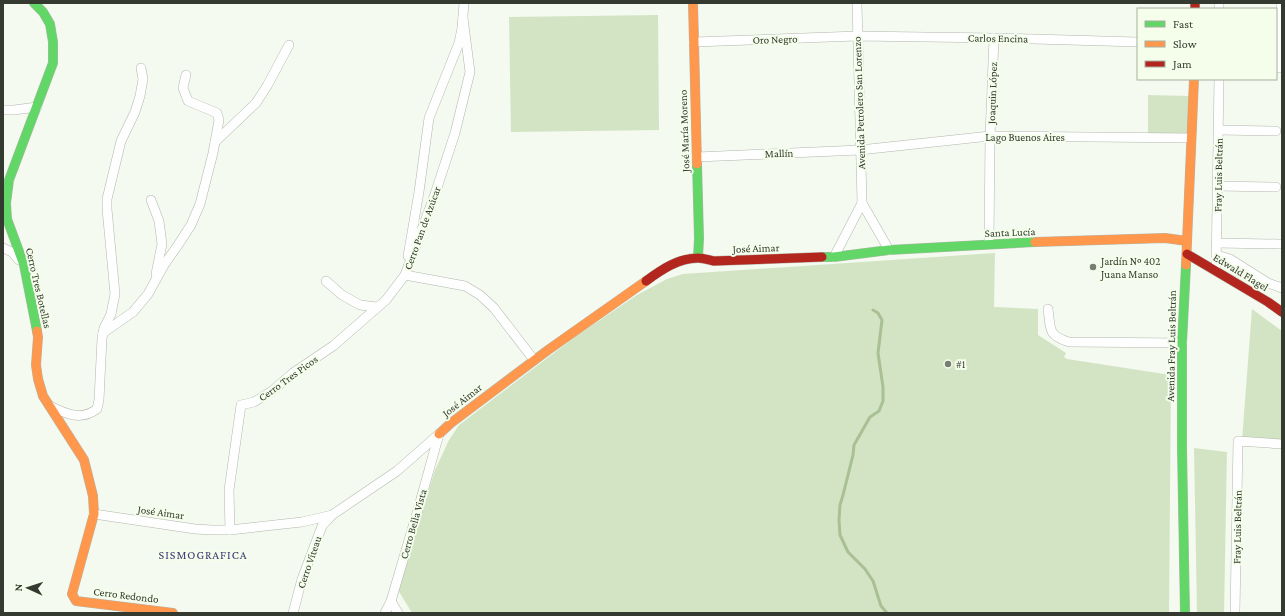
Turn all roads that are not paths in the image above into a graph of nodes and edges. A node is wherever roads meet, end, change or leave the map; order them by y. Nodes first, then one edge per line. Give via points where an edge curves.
1 (34, 3) edge
2 (464, 3) edge
3 (693, 3) edge
4 (857, 3) edge
5 (1280, 3) edge
6 (462, 18) junction
7 (857, 36) junction
8 (994, 38) junction
9 (694, 42) junction
10 (1137, 42) edge
11 (289, 45) dead end
12 (141, 68) dead end
13 (1278, 68) edge
14 (186, 75) dead end
15 (1194, 80) edge
16 (1220, 80) edge
17 (37, 107) junction
18 (3, 110) edge
19 (1219, 130) junction
20 (1276, 131) dead end
21 (990, 136) junction
22 (1191, 138) junction
23 (215, 142) junction
24 (860, 150) junction
25 (697, 157) junction
26 (9, 180) junction
27 (1218, 186) junction
28 (1276, 187) dead end
29 (3, 191) edge
30 (151, 200) dead end
31 (862, 203) junction
32 (1187, 240) junction
33 (1218, 243) junction
34 (989, 244) junction
35 (1279, 244) dead end
36 (3, 248) edge
37 (889, 250) junction
38 (1186, 254) junction
39 (1217, 255) junction
40 (834, 257) junction
41 (698, 258) junction
42 (24, 265) junction
43 (1216, 271) junction
44 (405, 275) junction
45 (154, 281) junction
46 (326, 281) dead end
47 (1282, 288) edge
48 (377, 307) junction
49 (1048, 309) dead end
50 (1282, 312) edge
51 (103, 333) junction
52 (1182, 343) junction
53 (534, 360) junction
54 (49, 405) junction
55 (439, 434) junction
56 (1282, 444) edge
57 (94, 514) junction
58 (332, 515) junction
59 (230, 530) junction
60 (76, 601) joint
61 (391, 601) junction
62 (107, 609) edge
63 (173, 613) edge
64 (293, 613) edge
65 (385, 613) edge
66 (398, 613) edge
67 (1185, 613) edge
68 (1235, 613) edge

1 - 17 street, Cerro Tres Botellas via 50,24 53,42 53,63
2 - 6 street, Cerro Pan de Azúcar
3 - 9 street, José María Moreno
4 - 7 street, Avenida Petrolero San Lorenzo
5 - 13 street
6 - 44 street, Cerro Pan de Azúcar via 459,43 429,118
6 - 44 street, Cerro Pan de Azúcar via 469,79 455,133
7 - 8 street, Carlos Encina
7 - 9 street, Oro Negro
7 - 24 street, Avenida Petrolero San Lorenzo
8 - 10 street, Carlos Encina
8 - 21 street, Joaquin López
9 - 25 street, José María Moreno
11 - 23 street via 256,103
12 - 51 street via 143,79 136,112 121,141 107,199 115,294
14 - 23 street via 184,88 188,100 216,114 219,120
15 - 22 street, Avenida Fray Luis Beltrán
16 - 19 street, Fray Luis Beltrán
17 - 18 street
17 - 26 street, Cerro Tres Botellas
19 - 20 street
19 - 27 street, Fray Luis Beltrán
21 - 22 street, Lago Buenos Aires
21 - 24 street, Lago Buenos Aires
21 - 34 street, Joaquin López
22 - 32 street, Avenida Fray Luis Beltrán
23 - 45 street via 200,204 191,225
24 - 25 street, Mallín
24 - 31 street, Avenida Petrolero San Lorenzo
25 - 41 street, José María Moreno via 700,238
26 - 29 street
26 - 42 street, Cerro Tres Botellas via 7,219
27 - 28 street
27 - 33 street, Fray Luis Beltrán
30 - 45 street via 159,221 162,244
31 - 37 street, Avenida Petrolero San Lorenzo
31 - 40 street, Avenida Petrolero San Lorenzo
32 - 34 street, Santa Lucía via 1165,238
32 - 38 street, Avenida Fray Luis Beltrán
33 - 35 street
33 - 39 street, Fray Luis Beltrán
34 - 37 street, Santa Lucía
36 - 42 street via 12,252
37 - 40 street, Santa Lucía
38 - 43 street, Edwald Flagel
38 - 52 street, Avenida Fray Luis Beltrán
39 - 43 street, Fray Luis Beltrán
39 - 47 street, Edwald Flagel via 1230,259 1268,283
40 - 41 street, José Aimar via 714,262
41 - 53 street, José Aimar via 666,267
42 - 54 street, Cerro Tres Botellas via 38,337 38,379 43,396
43 - 50 street, Edwald Flagel
44 - 48 street, Cerro Tres Picos via 386,300
44 - 53 street via 464,286 480,294
45 - 51 street via 148,294 133,312
46 - 48 street via 342,295 360,304
48 - 59 street, Cerro Tres Picos via 333,346 272,391 254,402 241,405 229,490
49 - 52 street via 1051,332 1069,342
51 - 54 street via 97,409 80,416 67,414
52 - 67 street, Avenida Fray Luis Beltrán
53 - 55 street, José Aimar
54 - 57 street, Cerro Tres Botellas via 84,460 93,496
55 - 58 street, José Aimar via 397,471
55 - 61 street, Cerro Bella Vista
56 - 68 street, Fray Luis Beltrán via 1238,441
57 - 59 street, José Aimar via 195,529
57 - 60 street, Cerro Tres Botellas via 72,594
58 - 59 street, José Aimar via 302,522
58 - 64 street, Cerro Viteau via 322,526 302,579
60 - 62 street, Cerro Redondo
61 - 65 street, Cerro Bella Vista
61 - 66 street
62 - 63 street, Cerro Redondo

